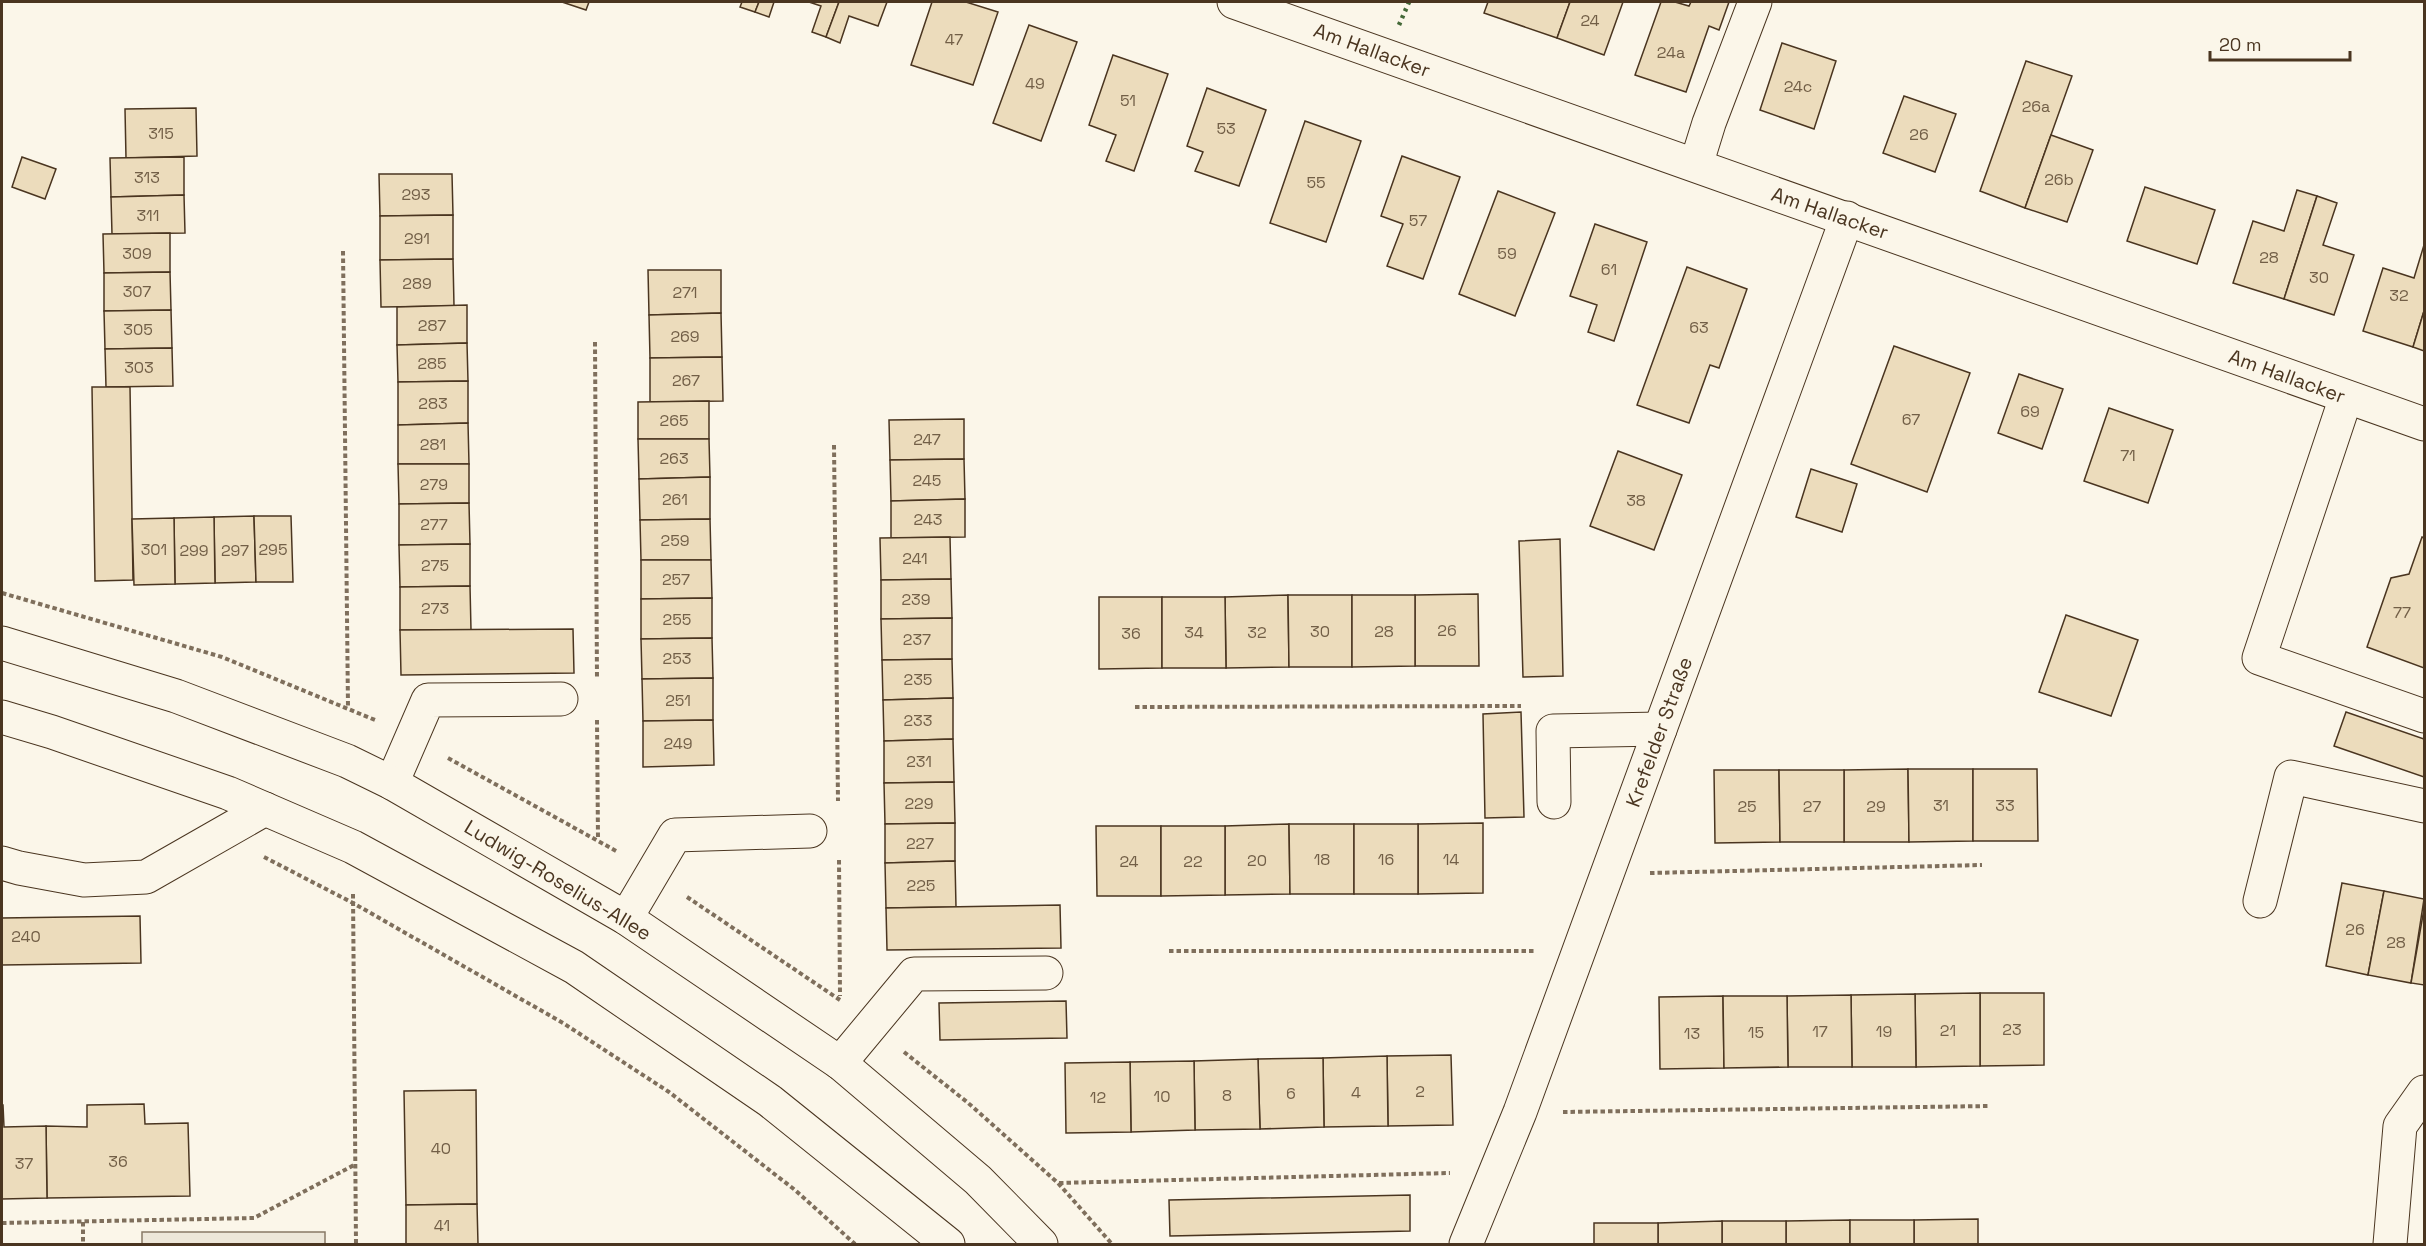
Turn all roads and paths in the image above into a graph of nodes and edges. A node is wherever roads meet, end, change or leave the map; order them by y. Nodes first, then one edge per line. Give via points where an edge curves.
1 (1234, 2) edge
2 (1755, 2) edge
3 (1696, 165) junction
4 (1847, 218) junction
5 (343, 251) dead end
6 (595, 342) dead end
7 (2346, 397) junction
8 (2424, 424) edge
9 (834, 445) dead end
10 (2, 593) edge
11 (2, 643) edge
12 (597, 685) dead end
13 (561, 699) dead end
14 (1526, 706) dead end
15 (348, 707) junction
16 (1135, 707) dead end
17 (597, 709) dead end
18 (2424, 716) edge
19 (2, 717) edge
20 (1660, 729) junction
21 (412, 738) junction
22 (392, 783) junction
23 (1554, 802) dead end
24 (2424, 806) edge
25 (265, 809) junction
26 (838, 811) dead end
27 (810, 831) dead end
28 (220, 835) junction
29 (353, 847) junction
30 (839, 858) dead end
31 (2, 863) edge
32 (1982, 865) dead end
33 (1607, 874) junction
34 (2260, 902) dead end
35 (353, 903) junction
36 (626, 918) junction
37 (1169, 951) dead end
38 (1579, 951) junction
39 (1046, 973) dead end
40 (840, 1000) dead end
41 (840, 1063) junction
42 (2424, 1092) edge
43 (1990, 1107) dead end
44 (1520, 1112) junction
45 (356, 1164) junction
46 (1496, 1172) junction
47 (83, 1222) junction
48 (2, 1223) edge
49 (83, 1245) edge
50 (356, 1245) edge
51 (855, 1245) edge
52 (948, 1245) edge
53 (1041, 1245) edge
54 (1112, 1245) edge
55 (1466, 1245) edge
56 (2390, 1245) edge

1 - 3 street, Am Hallacker
2 - 3 street via 1708,123
3 - 4 street, Am Hallacker
4 - 7 street, Am Hallacker
4 - 20 street, Krefelder Straße
5 - 15 path
6 - 12 path
7 - 8 street, Am Hallacker
7 - 18 street via 2259,658
9 - 26 path
10 - 15 path via 222,657
11 - 22 street, Ludwig-Roselius-Allee via 176,696 347,761
13 - 21 street via 428,700
14 - 16 path
15 - 21 path
17 - 21 path via 598,839
19 - 25 street
20 - 23 street via 1553,731
20 - 33 street, Krefelder Straße
21 - 22 street
22 - 36 street, Ludwig-Roselius-Allee
24 - 34 street via 2290,777
25 - 28 street
25 - 29 street
27 - 36 street via 675,835
28 - 31 street via 146,877 84,880
28 - 35 path
29 - 35 path
29 - 52 street via 574,967 770,1101
30 - 40 path
32 - 33 path
33 - 38 street, Krefelder Straße
35 - 45 path
35 - 51 path via 563,1023 669,1092 795,1190
36 - 41 street, Ludwig-Roselius-Allee
37 - 38 path
38 - 44 street, Krefelder Straße
39 - 41 street via 914,974
41 - 53 street, Ludwig-Roselius-Allee via 978,1180
42 - 56 street via 2400,1126
43 - 44 path
44 - 46 street, Krefelder Straße
45 - 47 path via 254,1218
45 - 50 path
46 - 54 path via 1058,1183
46 - 55 street, Krefelder Straße
47 - 48 path
47 - 49 path

